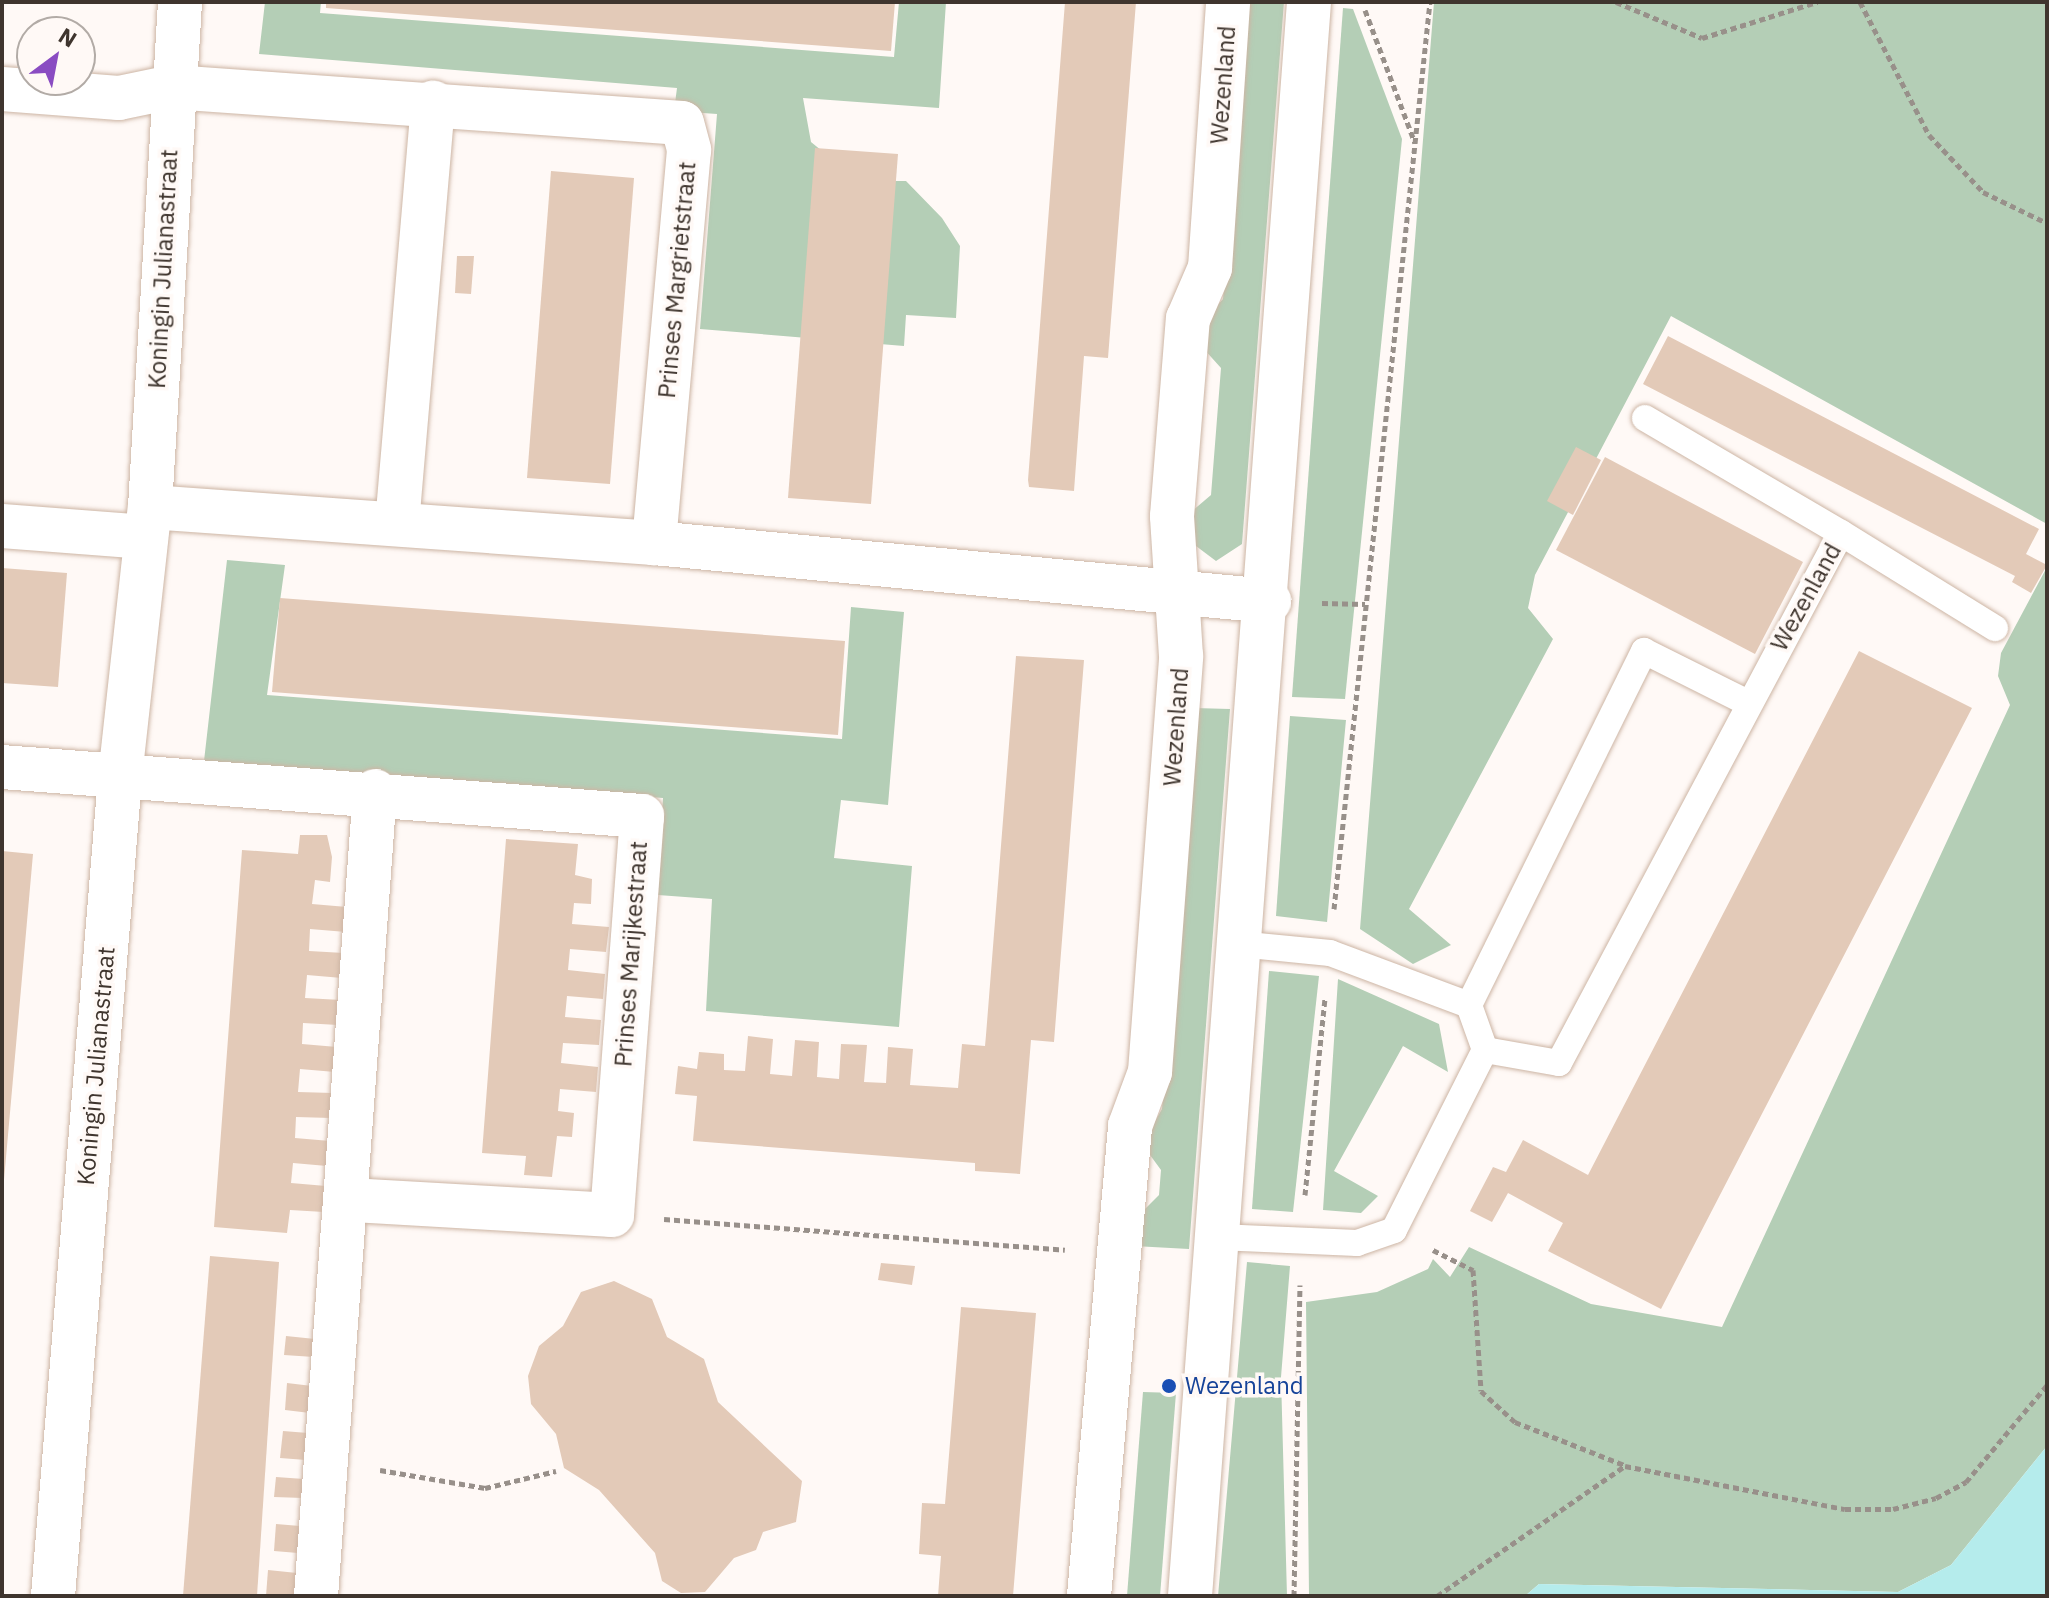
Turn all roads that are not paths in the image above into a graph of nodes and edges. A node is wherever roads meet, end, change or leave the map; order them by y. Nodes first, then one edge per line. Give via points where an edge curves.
1 (180, 2) edge
2 (1228, 2) edge
3 (1309, 2) edge
4 (172, 87) junction
5 (2, 89) edge
6 (433, 103) junction
7 (1645, 418) dead end
8 (148, 522) junction
9 (397, 524) junction
10 (2, 526) edge
11 (1841, 533) junction
12 (654, 543) junction
13 (1178, 591) junction
14 (1269, 601) junction
15 (1995, 628) dead end
16 (1748, 703) junction
17 (2, 767) edge
18 (120, 777) junction
19 (375, 791) junction
20 (1239, 944) junction
21 (1469, 1005) junction
22 (1485, 1050) junction
23 (349, 1200) junction
24 (1218, 1237) junction
25 (53, 1596) edge
26 (316, 1596) edge
27 (1089, 1596) edge
28 (1190, 1596) edge

1 - 4 street, Koningin Julianastraat
2 - 13 street, Wezenland via 1210,268 1188,319 1172,516
3 - 14 street
4 - 5 street, Prinses Margrietstraat via 119,98
4 - 6 street, Prinses Margrietstraat
4 - 8 street, Koningin Julianastraat
6 - 9 street
6 - 12 street, Prinses Margrietstraat via 682,123 689,150
7 - 11 lane, Wezenland
8 - 9 street
8 - 10 street
8 - 18 street, Koningin Julianastraat
9 - 12 street
11 - 15 lane, Wezenland
11 - 16 lane, Wezenland
12 - 13 street
13 - 14 street
13 - 27 street, Wezenland via 1179,698 1150,1072 1130,1126 1115,1254
14 - 20 street
16 - 21 lane via 1644,651
16 - 22 lane, Wezenland via 1559,1063
17 - 18 street, Prinses Marijkestraat
18 - 19 street, Prinses Marijkestraat
18 - 25 street, Koningin Julianastraat
19 - 23 street
19 - 23 street, Prinses Marijkestraat via 642,816 612,1215
20 - 21 lane via 1330,953
20 - 24 street
21 - 22 lane
22 - 24 lane via 1394,1230 1357,1243
23 - 26 street
24 - 28 street

